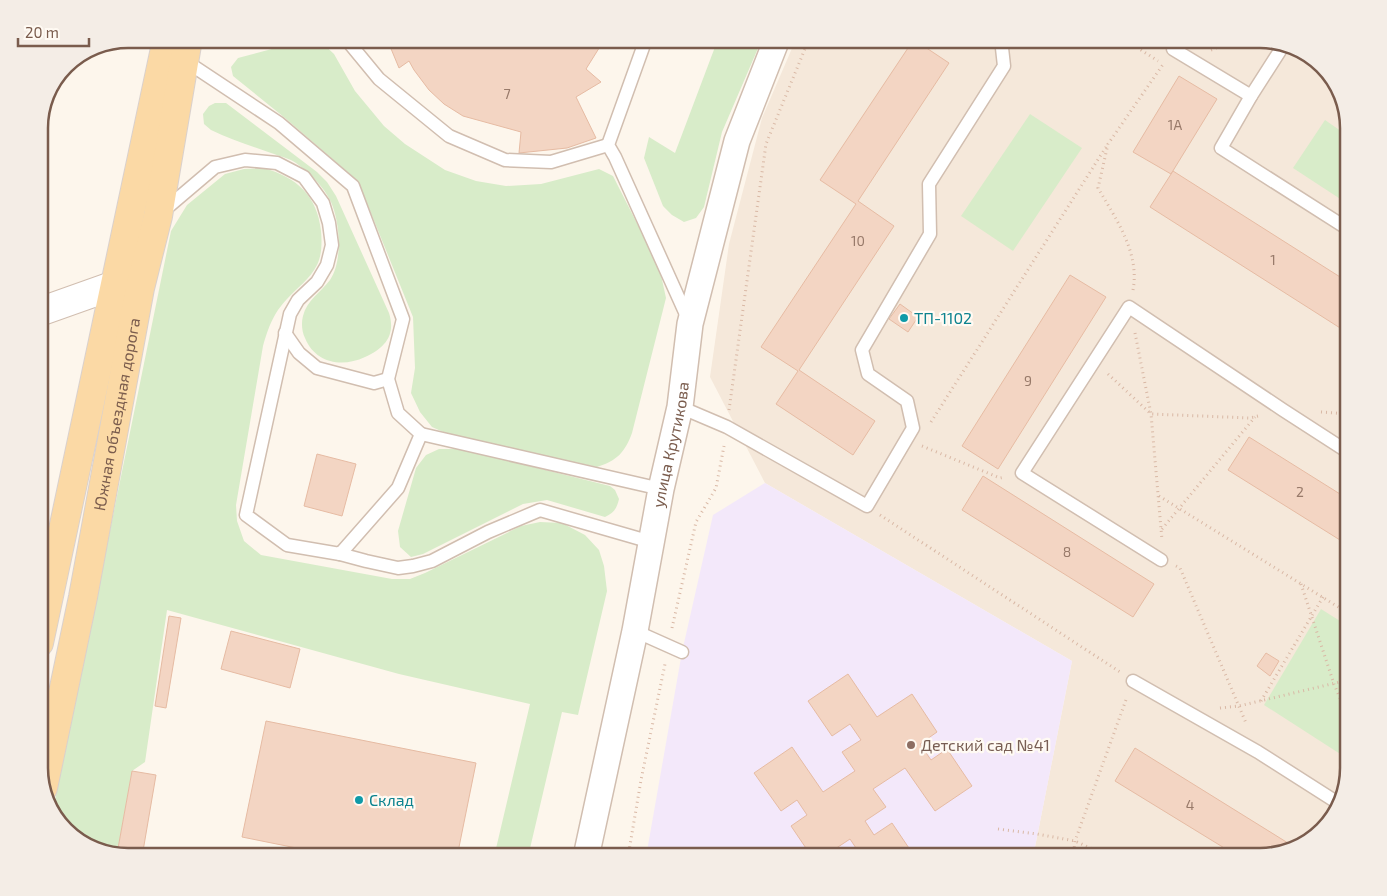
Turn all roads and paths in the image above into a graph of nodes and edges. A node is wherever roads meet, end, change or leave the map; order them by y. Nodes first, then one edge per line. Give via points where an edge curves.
1 (166, 48) edge
2 (353, 48) edge
3 (643, 48) edge
4 (774, 48) edge
5 (805, 48) edge
6 (1002, 48) edge
7 (1138, 48) edge
8 (1216, 48) edge
9 (186, 49) edge
10 (1173, 49) joint
11 (1280, 51) edge
12 (1190, 59) junction
13 (1163, 64) junction
14 (1251, 96) junction
15 (1108, 144) junction
16 (608, 145) junction
17 (158, 216) junction
18 (1340, 224) edge
19 (127, 287) junction
20 (1129, 307) junction
21 (48, 309) edge
22 (690, 324) junction
23 (285, 333) junction
24 (1094, 362) junction
25 (388, 379) junction
26 (680, 406) junction
27 (1282, 410) junction
28 (1320, 412) dead end
29 (1340, 413) edge
30 (1151, 414) junction
31 (1256, 416) junction
32 (727, 427) junction
33 (928, 428) dead end
34 (421, 434) junction
35 (917, 444) dead end
36 (1340, 447) edge
37 (1022, 473) junction
38 (661, 489) junction
39 (1159, 496) junction
40 (867, 506) junction
41 (1179, 508) junction
42 (1162, 529) junction
43 (651, 542) junction
44 (340, 554) junction
45 (1161, 560) junction
46 (1300, 583) junction
47 (1323, 597) junction
48 (48, 607) edge
49 (1340, 608) edge
50 (1311, 617) junction
51 (635, 631) junction
52 (668, 646) junction
53 (682, 652) dead end
54 (1134, 680) junction
55 (1340, 682) edge
56 (1334, 684) junction
57 (1340, 698) edge
58 (1261, 701) junction
59 (1239, 706) junction
60 (1189, 712) junction
61 (1258, 752) junction
62 (48, 763) edge
63 (1332, 800) edge
64 (998, 829) dead end
65 (1075, 841) junction
66 (588, 848) edge
67 (630, 848) edge
68 (1074, 848) edge
69 (1090, 848) edge

1 - 19 main road, Южная объездная дорога
2 - 16 lane via 378,79 449,136 504,160 551,162
3 - 16 lane
4 - 22 street, улица Крутикова via 737,141
5 - 32 path via 766,144
6 - 40 lane via 1004,66 929,184 930,234 862,350 868,374 908,401 913,428
7 - 13 path
8 - 12 path
9 - 17 main road, Южная объездная дорога
9 - 25 lane via 352,186 403,319
10 - 12 lane
10 - 13 path
11 - 14 lane
12 - 14 lane
13 - 15 path
14 - 18 lane via 1221,148
15 - 20 path via 1098,188 1132,254 1135,280
15 - 33 path
16 - 22 lane
17 - 19 main road, Южная объездная дорога
17 - 23 lane via 215,167 245,160 277,163 304,177 323,203 332,245 327,265 317,282 298,300
19 - 21 street
19 - 48 main road, Южная объездная дорога
19 - 62 main road, Южная объездная дорога via 84,587
20 - 24 lane
20 - 27 lane
20 - 30 path
22 - 26 street, улица Крутикова
23 - 25 lane via 299,353 317,368 374,383
23 - 44 lane via 246,515 287,545
24 - 30 path
24 - 37 lane
25 - 34 lane via 398,413
26 - 32 lane
26 - 38 street, улица Крутикова
27 - 31 path
27 - 36 lane
28 - 29 path
30 - 31 path
30 - 39 path
31 - 41 path
32 - 40 lane
32 - 52 path via 716,488 696,522
34 - 38 lane
34 - 44 lane via 398,488
35 - 37 path via 1000,478
37 - 45 lane
38 - 43 street, улица Крутикова
39 - 41 path
39 - 42 path
40 - 54 path
41 - 42 path
41 - 46 path
42 - 45 path
43 - 44 lane via 540,510 432,561 413,566 398,568
43 - 51 street, улица Крутикова
45 - 59 path via 1180,568
46 - 47 path
46 - 50 path
47 - 49 path
47 - 50 path
50 - 56 path
50 - 58 path
51 - 52 lane
51 - 66 street, улица Крутикова
52 - 53 lane
52 - 67 path
54 - 60 lane
54 - 65 path
55 - 56 path
56 - 57 path
56 - 58 path
58 - 59 path
59 - 60 path
59 - 61 path
60 - 61 lane
61 - 63 lane
64 - 65 path
65 - 68 path
65 - 69 path

